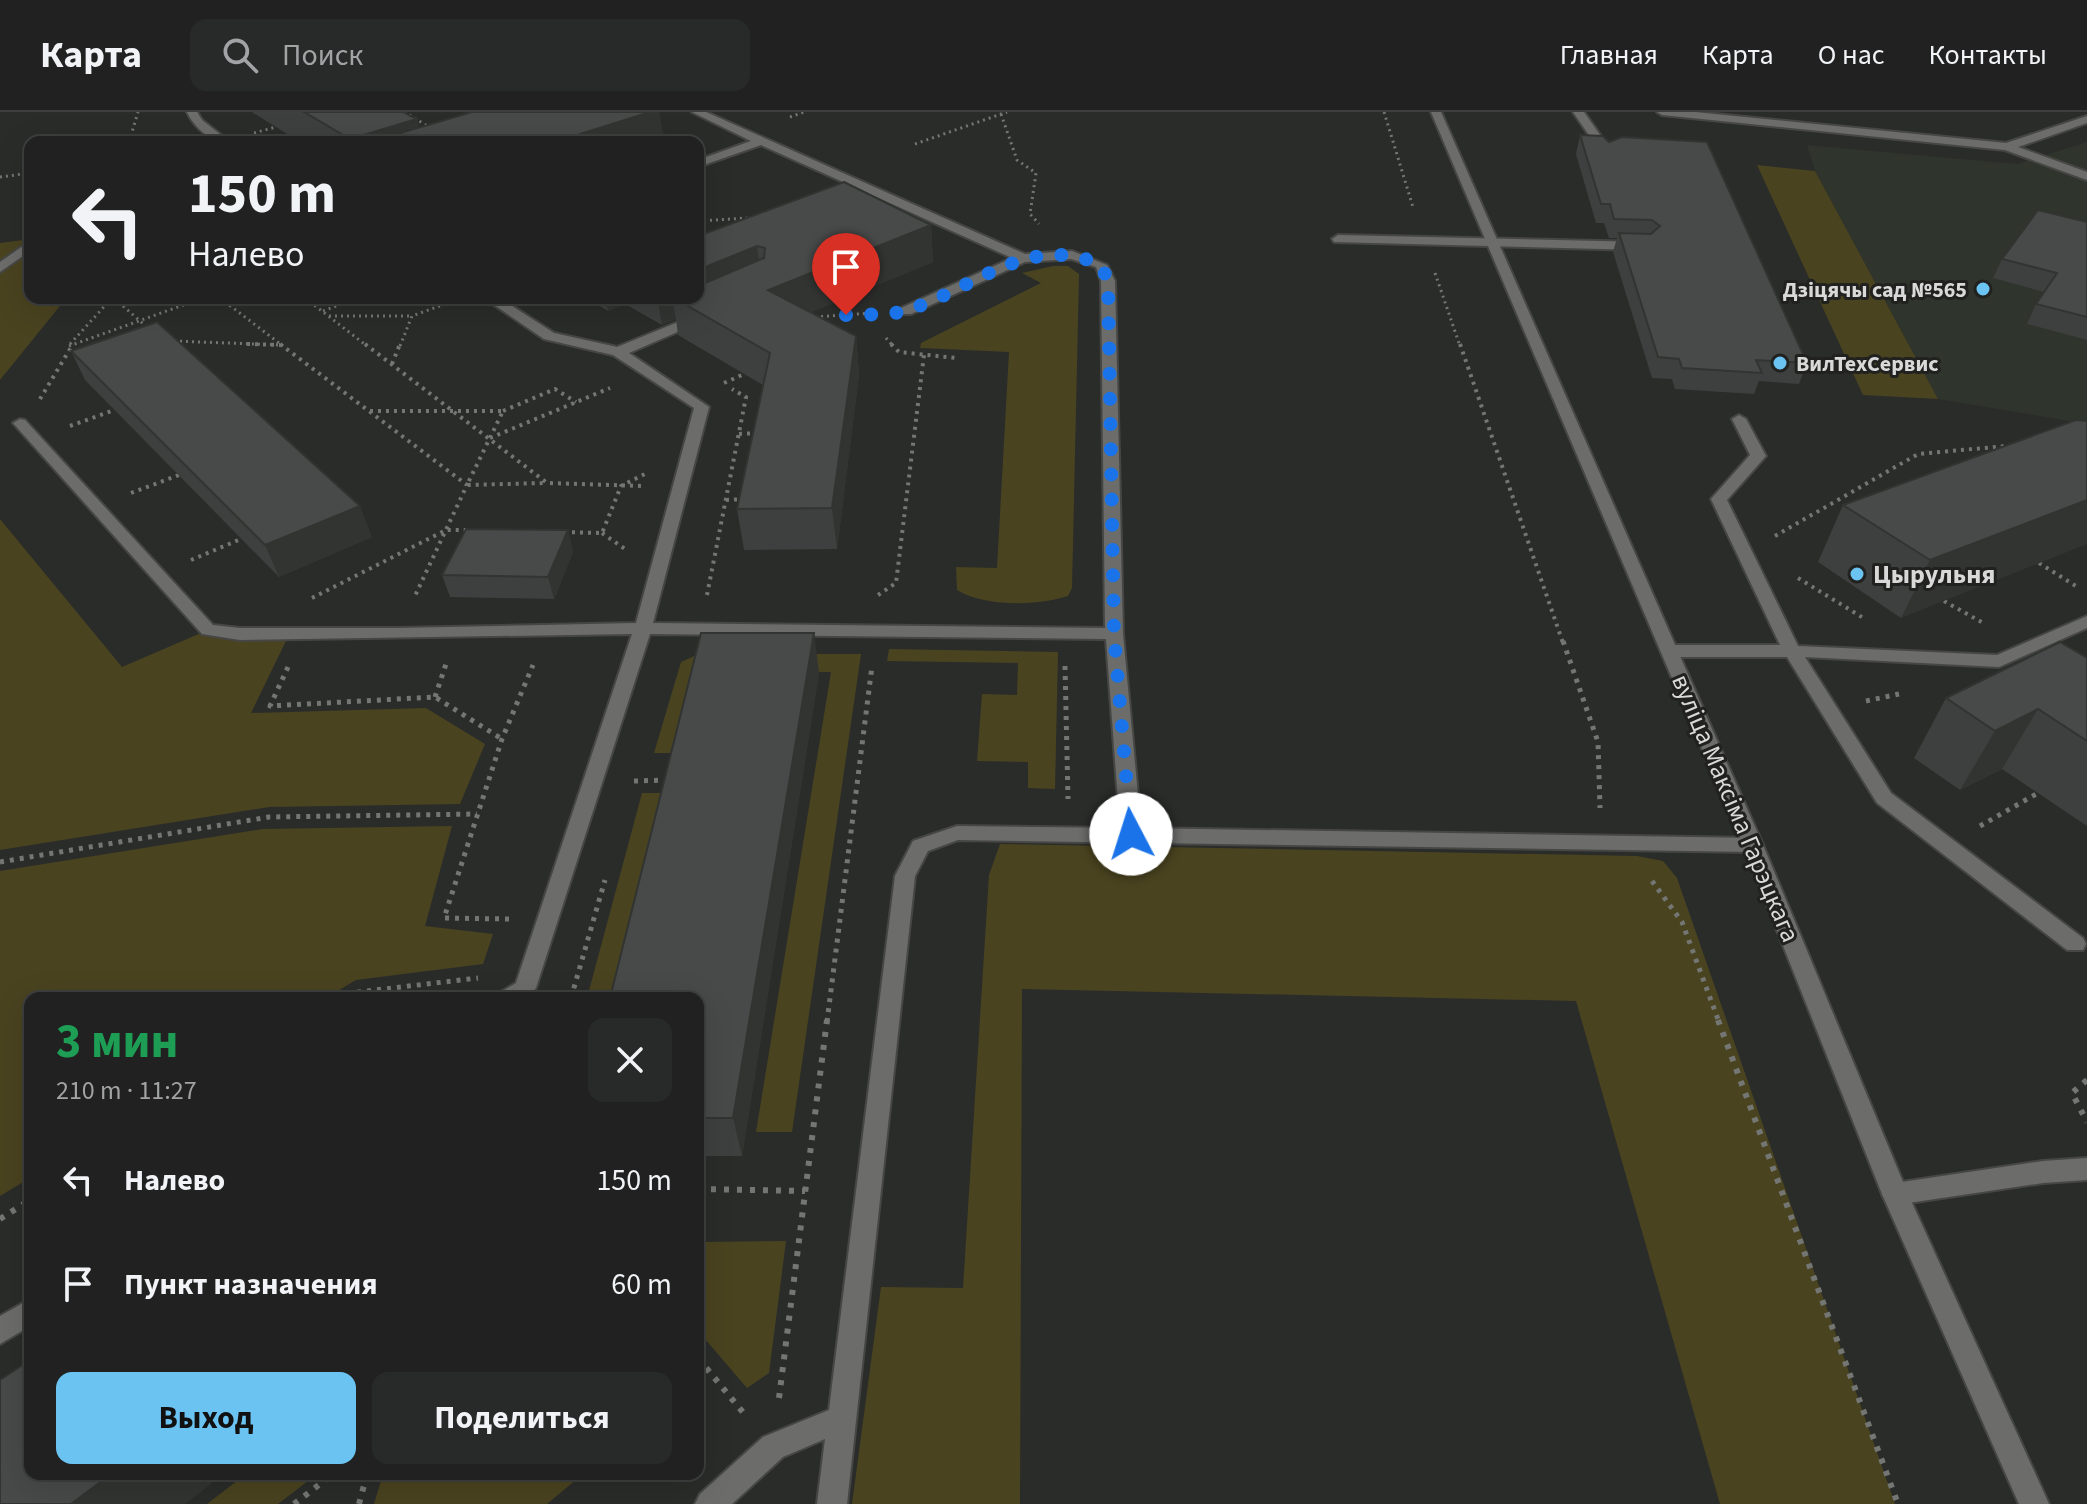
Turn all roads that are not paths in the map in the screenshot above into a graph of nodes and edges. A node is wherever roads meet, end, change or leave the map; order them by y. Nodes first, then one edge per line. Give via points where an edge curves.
1 (192, 112) edge
2 (697, 112) edge
3 (1436, 112) edge
4 (1578, 112) edge
5 (1662, 112) edge
6 (2087, 119) edge
7 (216, 136) edge
8 (761, 141) junction
9 (2007, 147) junction
10 (1608, 155) edge
11 (704, 162) edge
12 (2087, 176) edge
13 (1338, 239) dead end
14 (1495, 243) junction
15 (1646, 246) edge
16 (24, 250) edge
17 (1023, 258) junction
18 (0, 268) edge
19 (500, 304) edge
20 (719, 309) edge
21 (906, 311) road end
22 (618, 352) junction
23 (1739, 419) dead end
24 (20, 423) road end
25 (2087, 621) edge
26 (643, 628) junction
27 (1114, 634) junction
28 (1670, 651) junction
29 (1792, 651) junction
30 (1131, 834) junction
31 (1753, 845) junction
32 (2075, 944) dead end
33 (519, 992) edge
34 (2087, 1169) edge
35 (1895, 1194) junction
36 (24, 1315) edge
37 (0, 1331) edge
38 (841, 1419) junction
39 (710, 1504) edge
40 (832, 1504) edge
41 (2034, 1504) edge

1 - 7 main road
2 - 8 main road
3 - 14 main road, вуліца Максіма Гарэцкага
4 - 10 main road
5 - 9 main road
6 - 9 main road
8 - 11 main road
8 - 17 main road
9 - 12 main road
13 - 14 main road
14 - 15 main road
14 - 28 main road, вуліца Максіма Гарэцкага
16 - 18 main road
17 - 21 main road
17 - 27 main road via 1072,255 1101,265 1108,281
19 - 22 main road via 549,336
20 - 22 main road
22 - 26 main road via 702,407
23 - 29 main road via 1758,456 1719,499
24 - 26 main road via 208,630 397,634
25 - 29 main road via 1999,661
26 - 27 main road
26 - 33 main road via 525,988
27 - 30 main road
28 - 29 main road
28 - 31 main road, вуліца Максіма Гарэцкага
29 - 32 main road via 1884,798
30 - 31 main road
30 - 38 main road via 957,833 920,846 905,876
31 - 35 main road, вуліца Максіма Гарэцкага
34 - 35 main road
35 - 41 main road, вуліца Максіма Гарэцкага
36 - 37 main road
38 - 39 main road via 773,1447
38 - 40 main road

